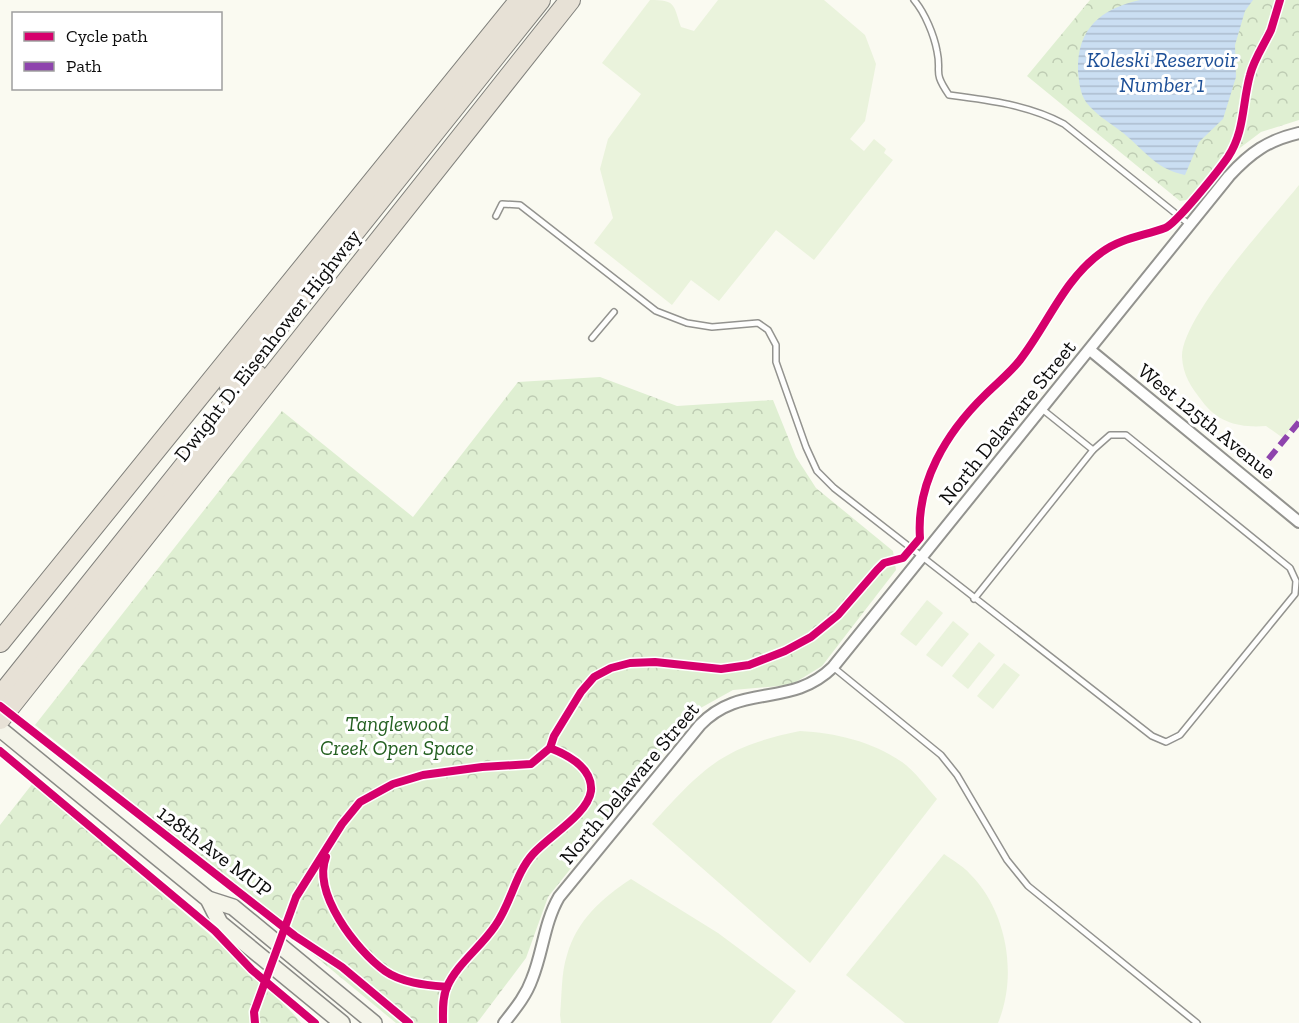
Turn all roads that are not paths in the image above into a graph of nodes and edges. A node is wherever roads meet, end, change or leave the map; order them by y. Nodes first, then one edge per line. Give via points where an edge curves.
1 (520, 0) edge
2 (540, 0) edge
3 (557, 0) edge
4 (570, 0) edge
5 (914, 0) edge
6 (1299, 133) edge
7 (496, 216) dead end
8 (1190, 225) junction
9 (614, 312) dead end
10 (592, 338) dead end
11 (1090, 350) junction
12 (1042, 409) junction
13 (1093, 450) junction
14 (1299, 522) edge
15 (922, 557) junction
16 (974, 599) junction
17 (0, 642) edge
18 (833, 667) junction
19 (0, 675) edge
20 (0, 697) edge
21 (0, 719) edge
22 (0, 729) edge
23 (208, 899) junction
24 (342, 1023) edge
25 (374, 1023) edge
26 (504, 1023) edge
27 (1197, 1023) edge

1 - 17 highway, Dwight D. Eisenhower Highway
2 - 19 highway
3 - 20 highway
4 - 21 highway, Dwight D. Eisenhower Highway
5 - 8 lane via 921,8 938,53 937,77 948,95 990,100 1047,114
6 - 8 street, North Delaware Street via 1263,145 1248,156
7 - 15 lane via 501,204 520,205 656,311 687,323 712,327 758,323 768,330 806,447 818,471
8 - 11 street, North Delaware Street
9 - 10 lane
11 - 12 street, North Delaware Street
11 - 14 street, West 125th Avenue
12 - 13 lane
12 - 15 street, North Delaware Street
13 - 16 lane
13 - 16 lane via 1110,435 1125,435 1290,568 1296,581 1295,594 1180,735 1166,742 1152,736
15 - 16 lane
15 - 18 street, North Delaware Street
18 - 26 street, North Delaware Street via 803,689 742,699 725,705 699,725 559,897 550,914 532,979
18 - 27 lane via 940,755 957,775 1006,860 1028,886
22 - 23 main road
23 - 24 main road via 220,923
23 - 25 main road via 233,907

